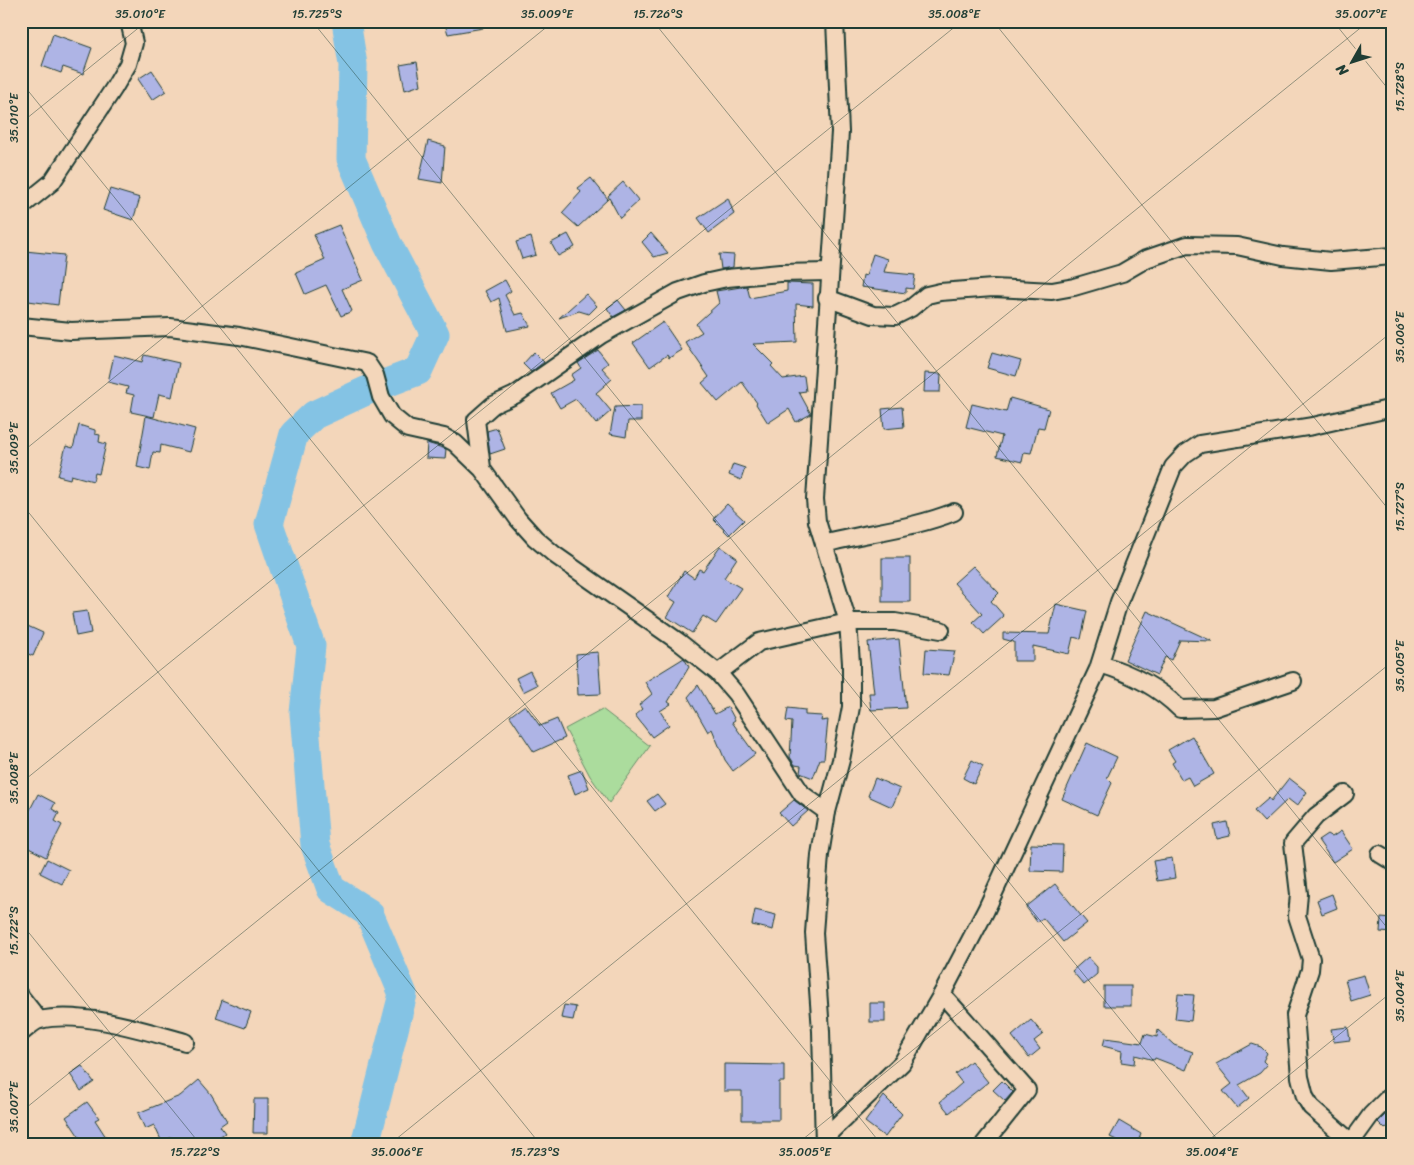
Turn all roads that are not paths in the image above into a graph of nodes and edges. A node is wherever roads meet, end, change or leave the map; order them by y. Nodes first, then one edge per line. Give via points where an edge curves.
1 (129, 21) edge
2 (835, 21) edge
3 (21, 207) edge
4 (1393, 256) edge
5 (829, 272) junction
6 (827, 298) junction
7 (21, 326) edge
8 (1393, 408) edge
9 (482, 469) junction
10 (954, 512) dead end
11 (824, 544) junction
12 (848, 622) junction
13 (941, 630) dead end
14 (1100, 664) junction
15 (718, 673) junction
16 (1293, 681) dead end
17 (1345, 794) dead end
18 (827, 812) junction
19 (942, 994) junction
20 (21, 997) edge
21 (38, 1020) junction
22 (21, 1033) edge
23 (185, 1042) dead end
24 (1393, 1093) edge
25 (825, 1140) edge
26 (1350, 1143) edge
27 (984, 1144) edge

1 - 3 street via 134,43 128,64 52,182
2 - 5 street via 840,132
4 - 6 street via 1331,260 1283,256 1237,246 1187,244 1146,259 1122,273 1074,287 940,292 894,316 874,316
5 - 6 street
5 - 9 street via 780,273 704,283 678,292 634,315 481,414 476,420 476,429
6 - 11 street via 815,499
7 - 9 street via 72,331 170,327 239,336 367,363 392,416 408,429 455,443
8 - 14 street via 1313,426 1200,444 1185,454 1173,467 1149,522
9 - 15 street via 535,538
10 - 11 street via 932,522
11 - 12 street
12 - 13 street via 895,622
12 - 15 street via 759,642
12 - 18 street via 851,707
14 - 16 street via 1167,695 1180,709 1214,708
14 - 19 street via 986,910
15 - 18 street via 736,694 802,794
17 - 26 street via 1316,816 1293,843 1299,894 1297,916 1311,959 1295,1015 1300,1077 1305,1097 1324,1121
18 - 25 street via 814,932
19 - 25 street via 902,1063
19 - 27 street via 1027,1090
20 - 21 street
21 - 22 street
21 - 23 street via 62,1018 115,1023
24 - 26 street

